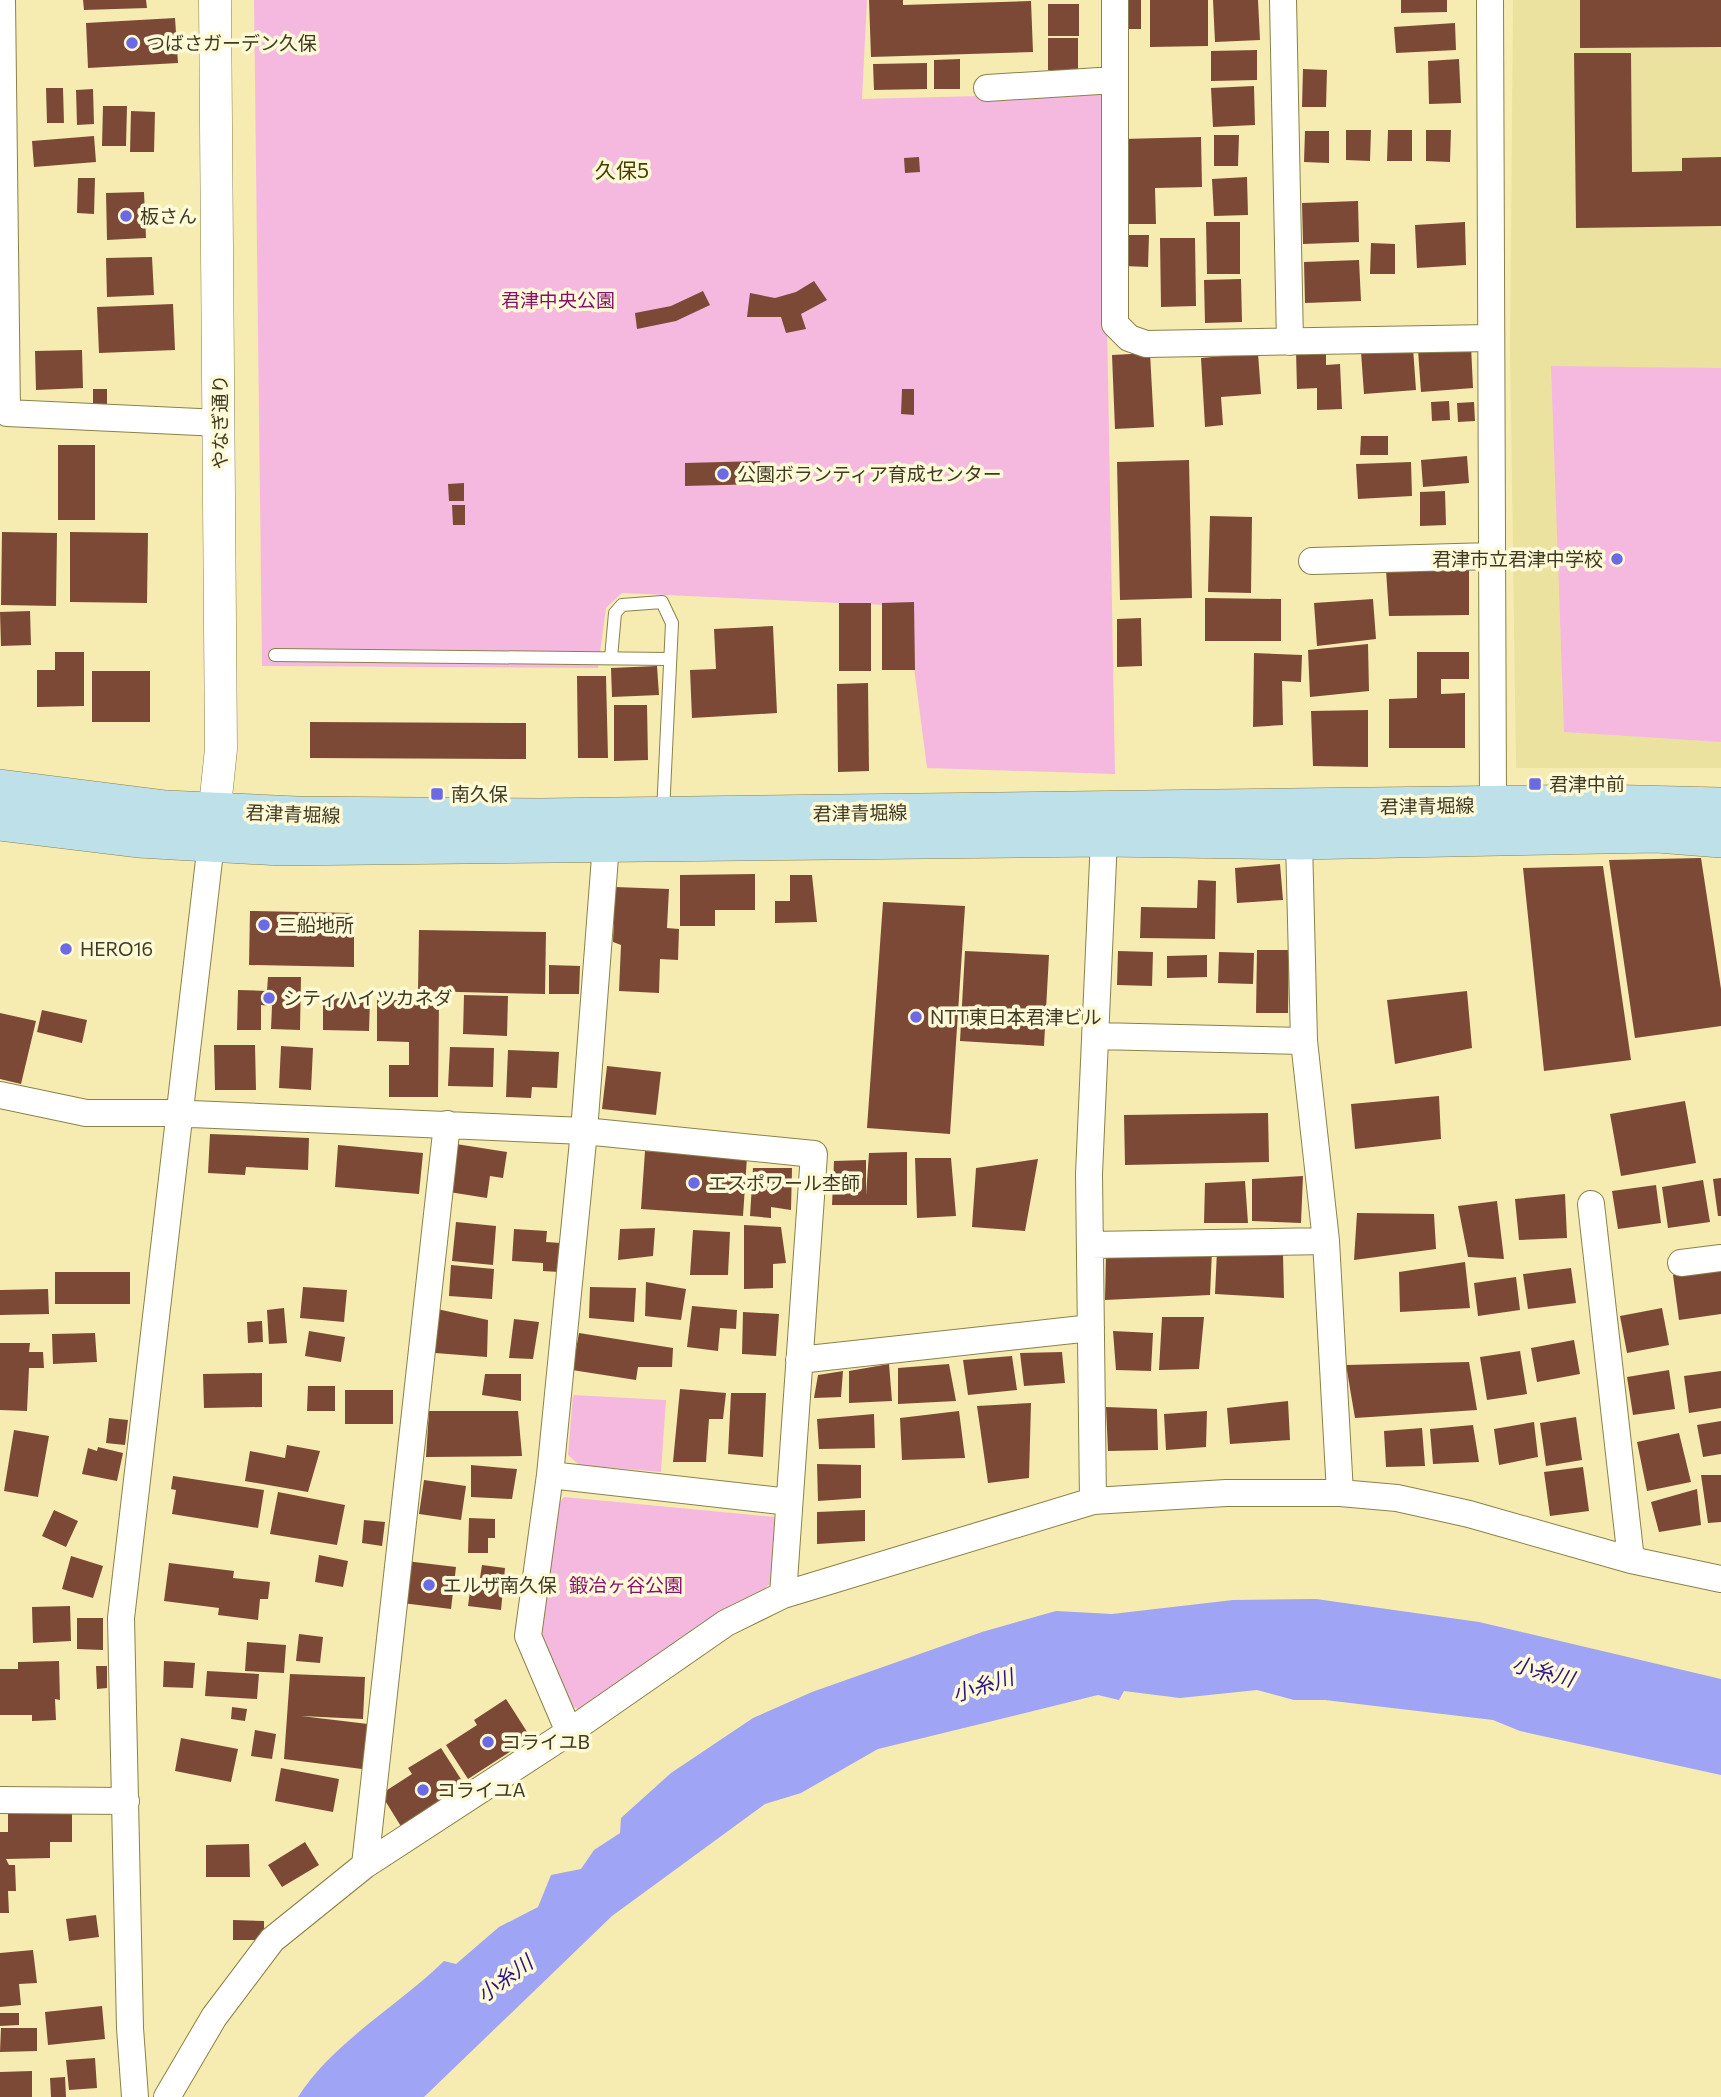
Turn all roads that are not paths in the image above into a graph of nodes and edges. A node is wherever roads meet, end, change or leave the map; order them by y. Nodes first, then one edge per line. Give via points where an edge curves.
1 (2, 0) edge
2 (215, 0) edge
3 (1115, 0) edge
4 (1283, 0) edge
5 (1490, 0) edge
6 (1115, 80) junction
7 (987, 88) dead end
8 (2, 92) edge
9 (3, 294) edge
10 (1491, 338) junction
11 (1290, 342) junction
12 (220, 423) junction
13 (1492, 556) junction
14 (1312, 561) dead end
15 (275, 655) dead end
16 (611, 658) junction
17 (669, 659) junction
18 (0, 788) edge
19 (1493, 805) junction
20 (1721, 806) edge
21 (663, 816) junction
22 (0, 822) edge
23 (213, 827) junction
24 (1104, 838) junction
25 (1721, 839) edge
26 (1299, 841) junction
27 (606, 844) junction
28 (1097, 1037) junction
29 (1304, 1041) junction
30 (0, 1095) edge
31 (180, 1113) junction
32 (447, 1124) junction
33 (584, 1131) junction
34 (1591, 1204) dead end
35 (1326, 1241) junction
36 (1090, 1245) junction
37 (1721, 1258) edge
38 (1681, 1263) dead end
39 (1091, 1328) junction
40 (799, 1360) junction
41 (550, 1475) junction
42 (1340, 1493) junction
43 (1093, 1501) junction
44 (789, 1502) junction
45 (1631, 1560) junction
46 (1721, 1579) edge
47 (783, 1595) junction
48 (569, 1732) junction
49 (0, 1800) edge
50 (125, 1801) junction
51 (365, 1865) junction
52 (135, 2097) edge
53 (167, 2097) edge

1 - 8 street
2 - 12 street, やなぎ通り
3 - 6 street
4 - 11 street
5 - 10 street
6 - 7 street
6 - 11 street via 1115,324 1129,338 1146,345
8 - 9 street
9 - 12 street via 7,413
10 - 11 street
10 - 13 street
12 - 23 street, やなぎ通り via 221,749
13 - 14 street
13 - 19 street
15 - 16 lane
16 - 17 lane
16 - 17 lane via 615,612 622,605 662,601 672,623
17 - 21 lane
18 - 23 main road, 君津青堀線 via 166,809
19 - 20 main road, 君津青堀線
19 - 21 main road, 君津青堀線
21 - 23 main road, 君津青堀線 via 310,816
22 - 23 main road, 君津青堀線 via 138,839
23 - 27 main road, 君津青堀線 via 281,847
23 - 31 street
24 - 26 main road, 君津青堀線
24 - 27 main road, 君津青堀線
24 - 28 street
25 - 26 main road, 君津青堀線 via 1657,834
26 - 29 street
27 - 33 street
28 - 29 street
28 - 36 street via 1088,1174
29 - 35 street
30 - 31 street via 86,1113
31 - 32 street
31 - 50 street via 121,1618
32 - 33 street
32 - 51 street
33 - 40 street via 814,1154
33 - 41 street
34 - 45 street
35 - 36 street
35 - 42 street
36 - 39 street
37 - 38 street
39 - 40 street
39 - 43 street
40 - 44 street
41 - 44 street
41 - 48 street via 528,1636
42 - 43 street via 1226,1493
42 - 45 street via 1397,1498 1469,1514
43 - 47 street
44 - 47 street
45 - 46 street
47 - 48 street via 726,1623
48 - 51 street
49 - 50 street
50 - 52 street
51 - 53 street via 272,1941 214,2017

